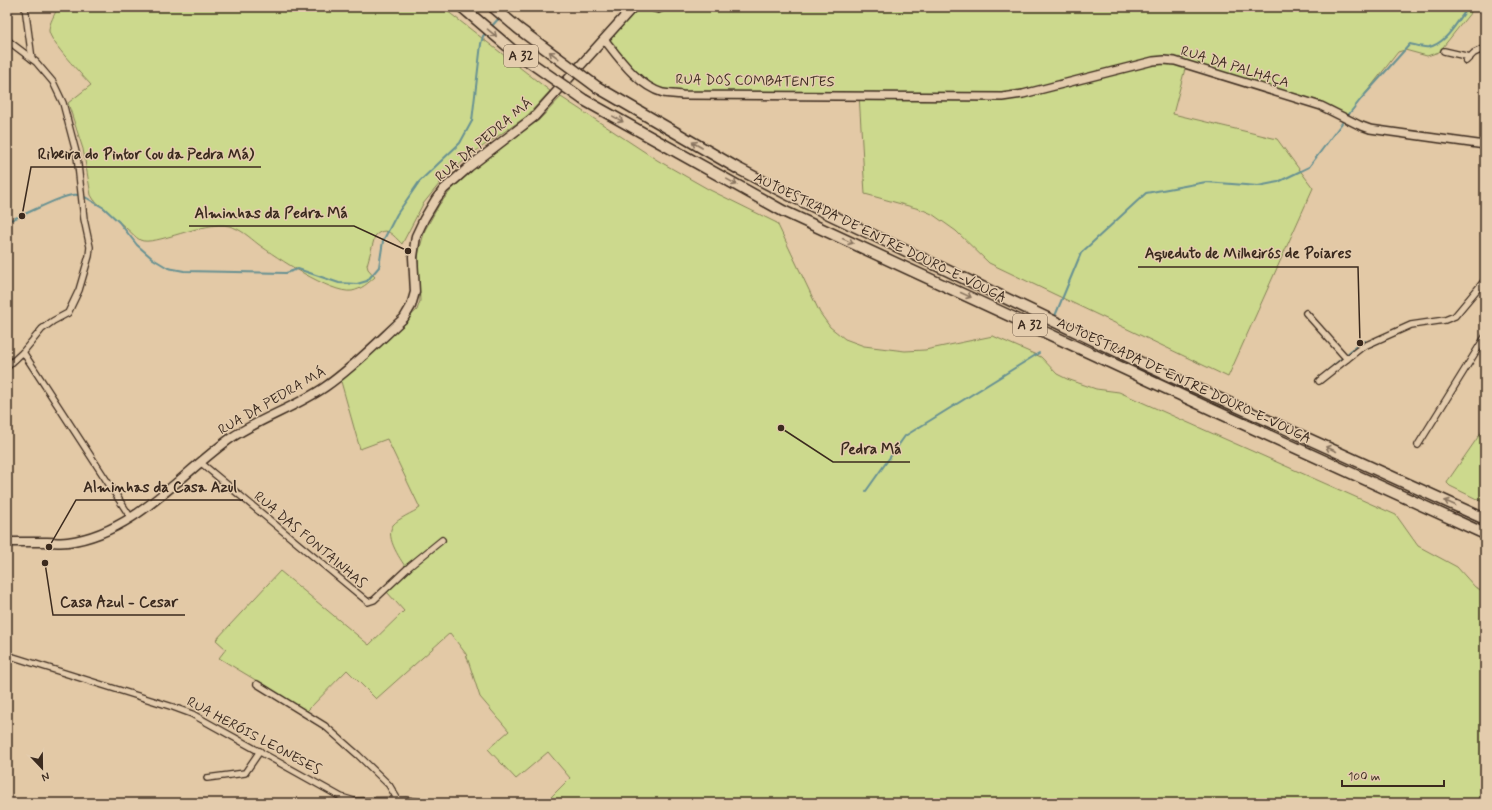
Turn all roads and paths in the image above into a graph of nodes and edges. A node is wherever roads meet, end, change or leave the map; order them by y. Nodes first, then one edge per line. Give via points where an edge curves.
1 (25, 7) edge
2 (462, 7) edge
3 (493, 7) edge
4 (633, 7) edge
5 (648, 7) edge
6 (666, 7) edge
7 (604, 39) junction
8 (7, 40) edge
9 (1485, 48) edge
10 (1444, 51) dead end
11 (32, 59) junction
12 (902, 96) joint
13 (1485, 145) edge
14 (1485, 280) edge
15 (1306, 313) dead end
16 (1485, 337) edge
17 (23, 352) junction
18 (1347, 359) junction
19 (7, 366) edge
20 (1319, 381) dead end
21 (1418, 445) dead end
22 (200, 462) junction
23 (131, 518) junction
24 (1485, 519) edge
25 (1485, 534) edge
26 (442, 540) dead end
27 (7, 542) edge
28 (7, 655) edge
29 (257, 684) dead end
30 (260, 751) junction
31 (207, 778) dead end
32 (398, 800) junction
33 (426, 803) edge

1 - 11 street
2 -> 25 highway, AUTOESTRADA DE ENTRE DOURO-E-VOUGA / A 32, bridge via 511,49 584,100 783,210
24 -> 3 highway, AUTOESTRADA DE ENTRE DOURO-E-VOUGA / A 32, bridge via 1150,367 737,168 597,87
4 - 7 main road, RUA DA PEDRA MÁ
5 - 6 street via 658,10
7 - 12 street, RUA DOS COMBATENTES via 625,66 643,82 662,92 682,95
7 - 22 main road, RUA DA PEDRA MÁ via 534,117 468,167 436,200 416,236 413,257 415,292 404,318 325,387 243,430
8 - 11 street
9 - 10 street via 1468,59
11 - 17 street via 53,82 63,103 77,156 90,247 79,290 68,313 42,329
12 - 13 street, RUA DA PALHAÇA via 1002,97 1164,60 1175,61 1321,106 1370,129
14 - 18 street via 1455,316 1410,325 1362,347
15 - 18 street
16 - 21 street
17 - 19 street
17 - 23 street
18 - 20 street
22 - 23 main road, RUA DA PEDRA MÁ via 159,498
22 - 26 street, RUA DAS FONTAINHAS via 368,602 374,600
23 - 27 main road, RUA DA PEDRA MÁ via 92,537 67,543
28 - 30 street, RUA HERÓIS LEONESES via 166,704 192,714
29 - 32 street via 325,726 389,785
30 - 31 street via 245,773
30 - 32 street, RUA HERÓIS LEONESES via 341,797 354,801
32 - 33 street, RUA HERÓIS LEONESES

